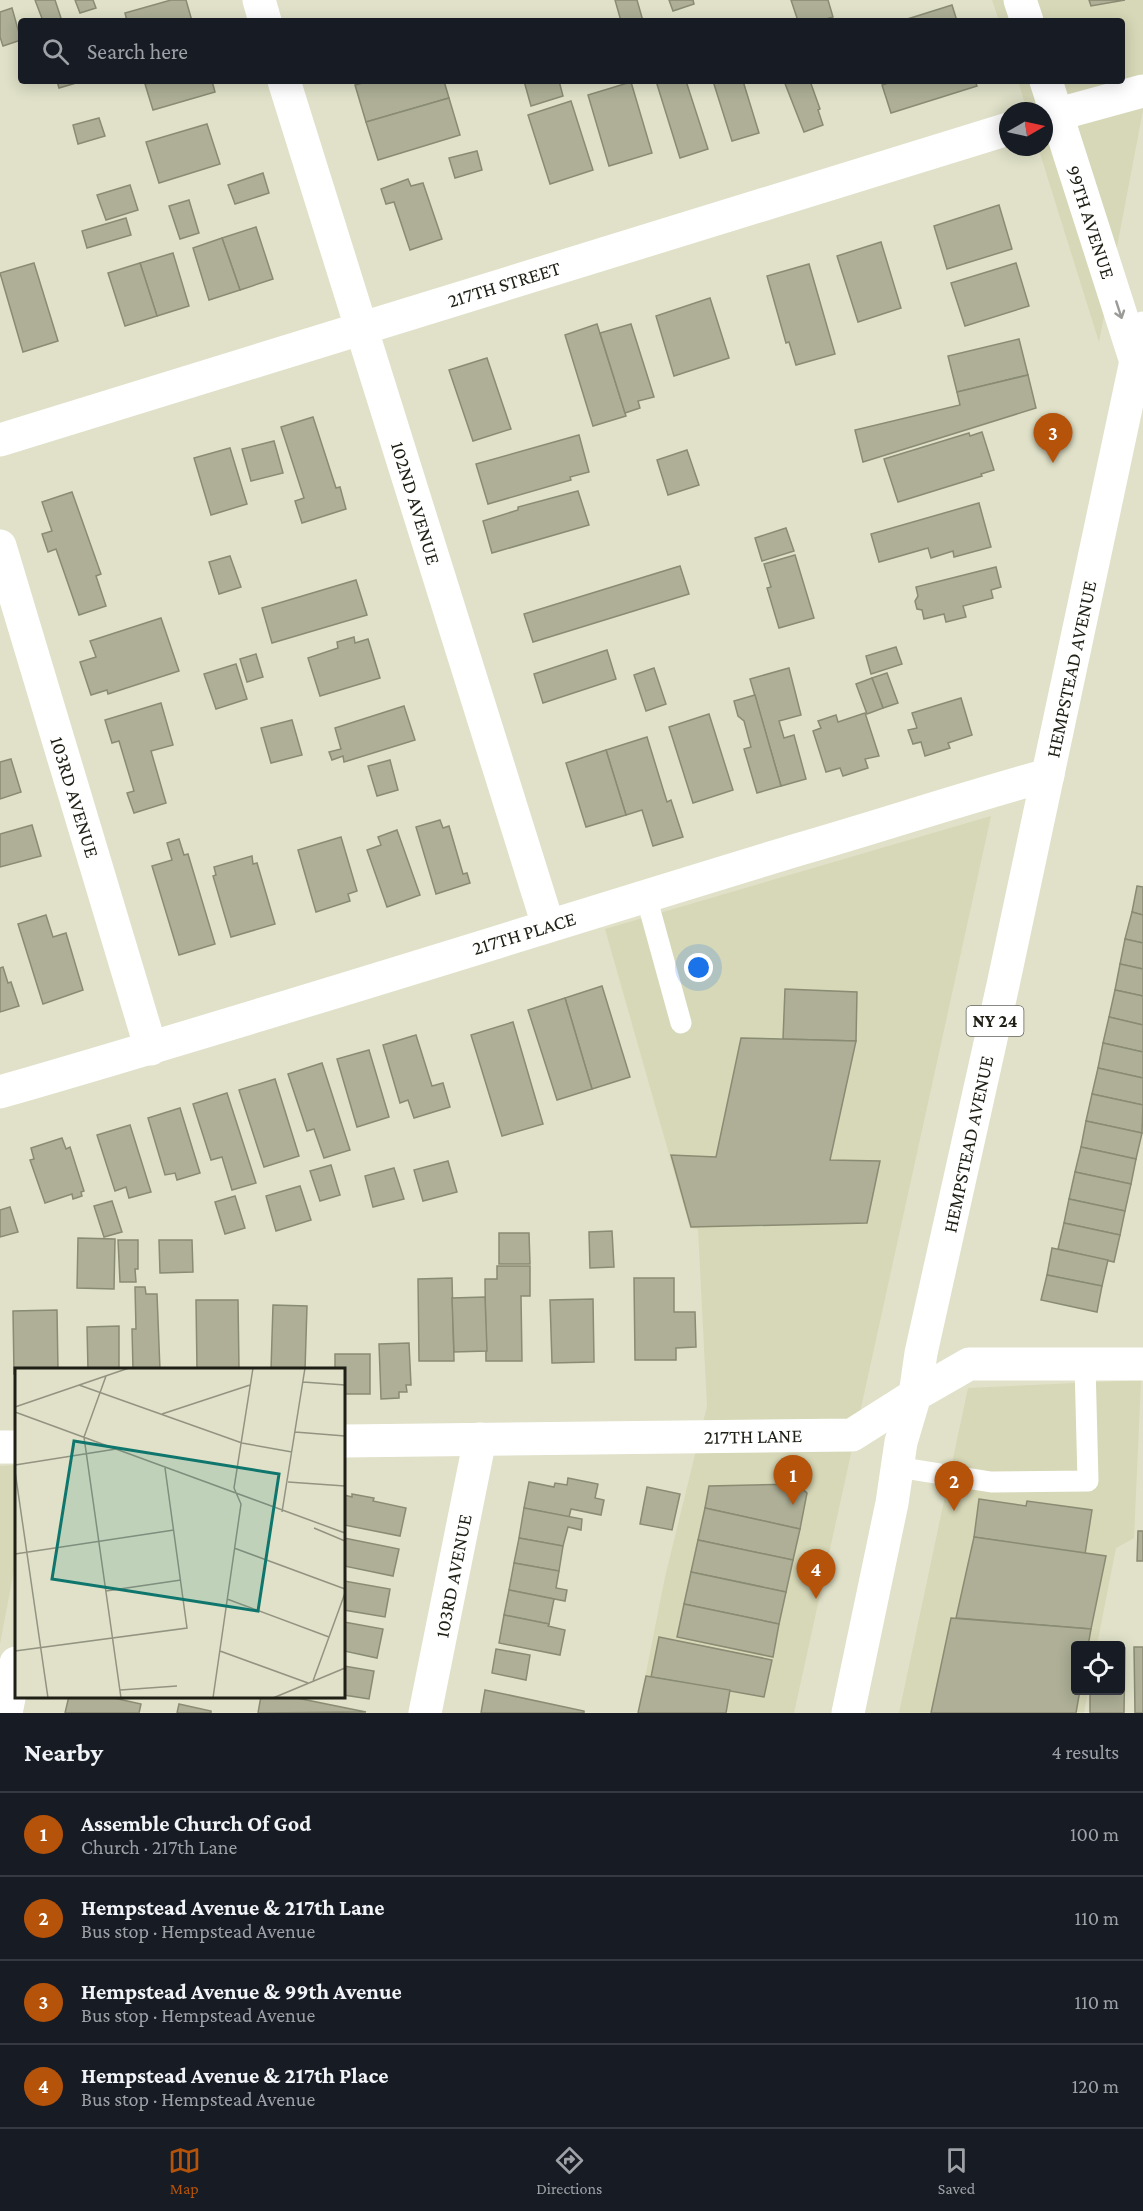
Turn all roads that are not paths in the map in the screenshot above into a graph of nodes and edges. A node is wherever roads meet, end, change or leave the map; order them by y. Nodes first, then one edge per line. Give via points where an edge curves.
1 (258, 0) edge
2 (1020, 0) edge
3 (264, 18) edge
4 (1026, 18) edge
5 (285, 84) edge
6 (1046, 84) edge
7 (1143, 91) edge
8 (1048, 102) edge
9 (1053, 115) edge
10 (1053, 125) edge
11 (999, 132) edge
12 (361, 328) junction
13 (1143, 328) edge
14 (1136, 362) junction
15 (0, 440) edge
16 (0, 546) edge
17 (1048, 775) junction
18 (646, 896) junction
19 (548, 925) junction
20 (681, 1023) dead end
21 (151, 1049) junction
22 (0, 1092) edge
23 (1085, 1364) junction
24 (1143, 1364) edge
25 (915, 1395) junction
26 (480, 1439) junction
27 (345, 1441) edge
28 (897, 1467) junction
29 (15, 1668) edge
30 (6, 1713) edge
31 (425, 1713) edge
32 (848, 1713) edge

1 - 3 street
2 - 4 street
5 - 12 street, 102ND AVENUE
6 - 8 street, 99TH AVENUE
7 - 9 street
10 -> 14 street, 99TH AVENUE
11 - 12 street, 217TH STREET
12 - 15 street, 217TH STREET
12 - 19 street, 102ND AVENUE
13 - 14 street, HEMPSTEAD AVENUE / NY 24
14 - 17 street, HEMPSTEAD AVENUE / NY 24
16 - 21 street, 103RD AVENUE
17 - 18 street, 217TH PLACE
17 - 25 street, HEMPSTEAD AVENUE / NY 24
18 - 19 street, 217TH PLACE
18 - 20 lane
19 - 21 street, 217TH PLACE
21 - 22 street, 217TH PLACE
23 - 24 street, 217TH LANE
23 - 25 street, 217TH LANE via 969,1364
23 - 28 lane via 1088,1481 991,1482
25 - 26 street, 217TH LANE via 852,1435
25 - 28 street, HEMPSTEAD AVENUE / NY 24
26 - 27 street, 217TH LANE
26 - 31 street, 103RD AVENUE
28 - 32 street, HEMPSTEAD AVENUE / NY 24
29 - 30 street

